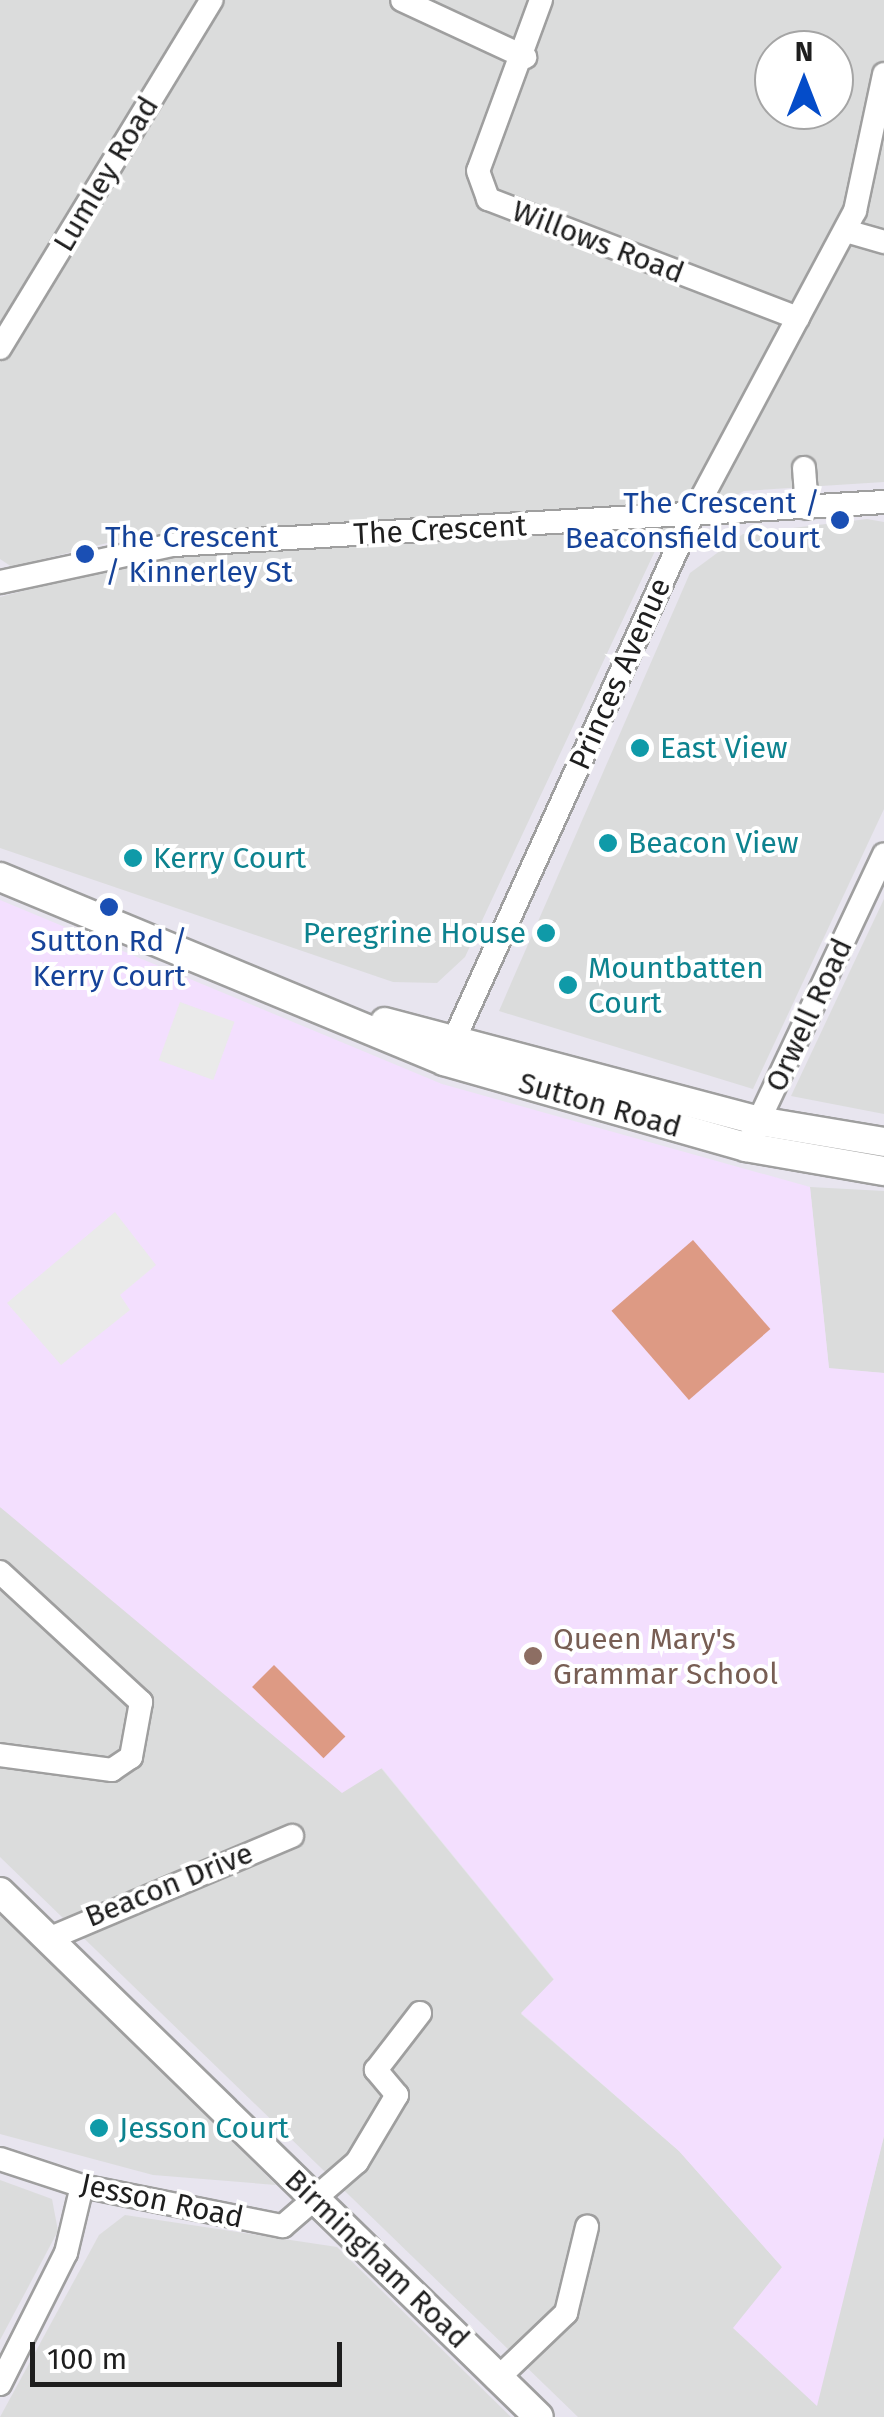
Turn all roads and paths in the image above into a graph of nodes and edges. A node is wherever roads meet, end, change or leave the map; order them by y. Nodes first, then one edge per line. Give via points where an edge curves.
1 (212, 0) edge
2 (402, 0) edge
3 (542, 0) edge
4 (524, 57) junction
5 (884, 74) edge
6 (846, 231) junction
7 (884, 242) edge
8 (798, 318) junction
9 (0, 348) edge
10 (804, 468) dead end
11 (884, 502) edge
12 (807, 508) junction
13 (692, 516) junction
14 (0, 582) edge
15 (884, 854) edge
16 (0, 877) edge
17 (450, 1048) junction
18 (759, 1121) junction
19 (884, 1142) edge
20 (746, 1147) junction
21 (884, 1171) edge
22 (0, 1572) edge
23 (1, 1760) edge
24 (292, 1836) dead end
25 (0, 1892) edge
26 (48, 1939) junction
27 (420, 2014) dead end
28 (0, 2159) edge
29 (82, 2186) junction
30 (320, 2202) junction
31 (587, 2227) dead end
32 (498, 2377) junction
33 (0, 2384) edge
34 (539, 2417) edge

1 - 9 street, Lumley Road
2 - 4 street
3 - 4 street, Willows Road
4 - 8 street, Willows Road via 478,171 488,200
5 - 6 street, Princes Avenue
6 - 7 street
6 - 8 street, Princes Avenue
8 - 13 street, Princes Avenue
10 - 12 street
11 - 12 street, The Crescent
12 - 13 street, The Crescent
13 - 14 street, The Crescent via 173,545
13 - 17 street, Princes Avenue
15 - 18 street, Orwell Road
16 - 17 street, Sutton Road via 325,1011
17 - 18 street, Sutton Road
17 - 20 street, Sutton Road
18 - 19 street, Sutton Road
18 - 20 street, Orwell Road
20 - 21 street, Sutton Road
22 - 23 street via 141,1702 131,1757 112,1770
24 - 26 street, Beacon Drive
25 - 26 street, Birmingham Road
26 - 30 street, Birmingham Road
27 - 30 street via 376,2070 397,2095
28 - 29 street, Jesson Road
29 - 30 street, Jesson Road via 283,2226
29 - 33 street via 66,2254
30 - 32 street, Birmingham Road
31 - 32 street via 566,2313
32 - 34 street, Birmingham Road

